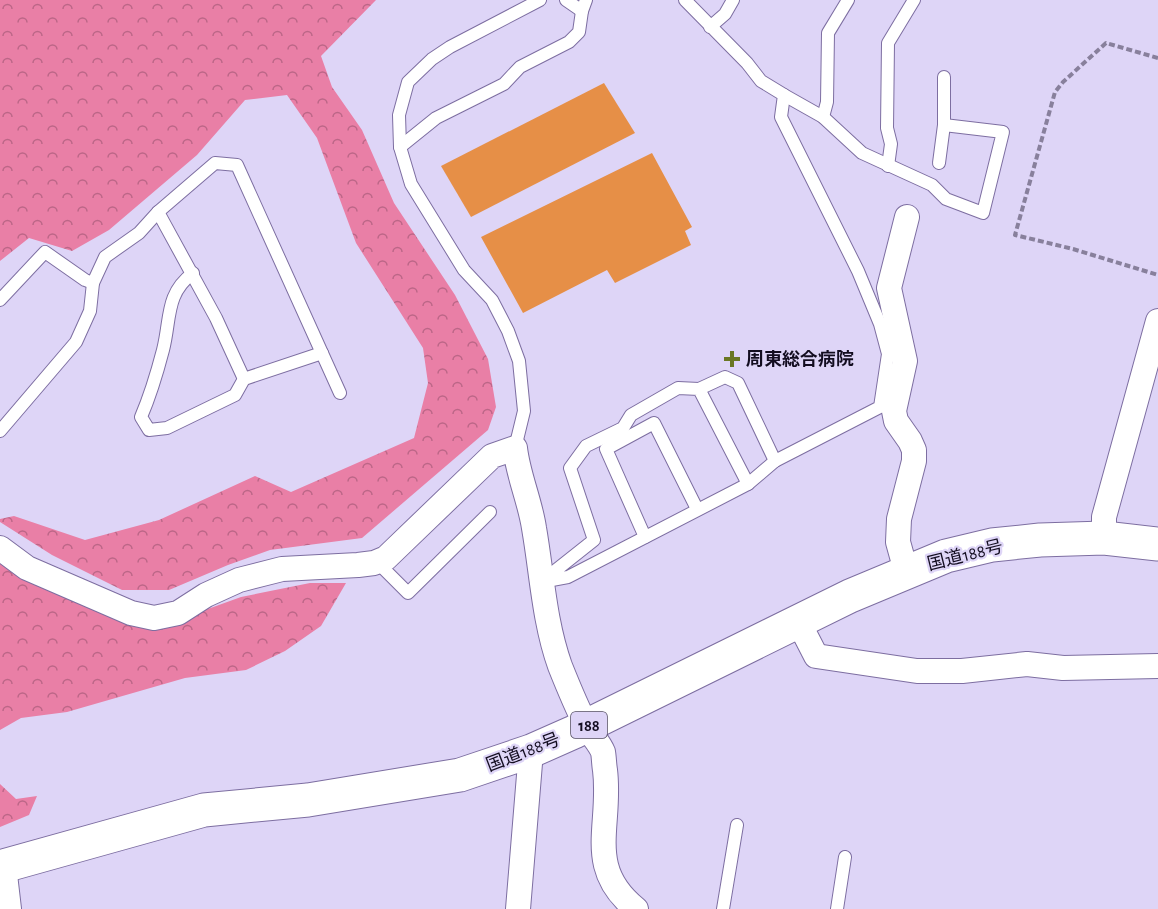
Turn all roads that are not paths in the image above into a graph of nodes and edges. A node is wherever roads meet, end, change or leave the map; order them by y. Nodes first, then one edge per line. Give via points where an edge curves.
1 (540, 0) edge
2 (566, 0) edge
3 (685, 0) edge
4 (733, 0) edge
5 (848, 0) edge
6 (914, 0) edge
7 (584, 6) edge
8 (710, 27) junction
9 (944, 77) dead end
10 (784, 95) junction
11 (823, 117) junction
12 (944, 126) junction
13 (400, 147) junction
14 (939, 163) dead end
15 (888, 166) junction
16 (158, 212) junction
17 (907, 218) dead end
18 (193, 273) junction
19 (93, 283) junction
20 (0, 300) edge
21 (1158, 321) edge
22 (322, 353) junction
23 (244, 379) junction
24 (699, 389) junction
25 (340, 393) dead end
26 (0, 431) edge
27 (515, 448) junction
28 (776, 461) junction
29 (748, 484) junction
30 (698, 509) junction
31 (490, 512) dead end
32 (645, 537) junction
33 (1104, 537) junction
34 (1158, 544) edge
35 (0, 548) edge
36 (386, 558) junction
37 (906, 572) junction
38 (541, 582) junction
39 (798, 621) junction
40 (1158, 666) edge
41 (586, 726) junction
42 (531, 751) junction
43 (737, 825) dead end
44 (844, 857) dead end
45 (2, 866) edge
46 (9, 909) edge
47 (518, 909) edge
48 (636, 909) edge
49 (723, 909) edge
50 (837, 909) edge

1 - 13 lane via 450,47 408,82 399,115
2 - 7 lane
3 - 8 lane
4 - 8 lane
5 - 11 lane via 828,33 827,102
6 - 15 lane via 888,43
7 - 13 lane via 579,32 569,42 520,68 504,84 436,118
8 - 10 lane via 761,81
9 - 12 lane
10 - 11 lane
10 - 28 lane via 781,117 858,271 888,354 880,407
11 - 15 lane via 862,153
12 - 14 lane
12 - 15 lane via 1003,132 983,213 946,199 932,185
13 - 27 lane via 411,184 464,270 492,300 508,331 519,361 524,411
16 - 18 lane
16 - 19 lane via 140,233 105,256
16 - 22 lane via 215,163 237,165
17 - 37 street via 889,288 905,362 894,411 896,422 914,450 899,519 898,542
18 - 23 lane
18 - 23 lane via 181,282 171,304 164,348 141,417 149,430 167,428 235,395
19 - 20 lane via 45,252
19 - 26 lane via 90,311 76,342
21 - 33 street via 1104,517
22 - 23 lane
22 - 25 lane
24 - 28 lane via 725,377 738,382
24 - 29 lane
24 - 38 lane via 678,388 631,415 623,428 586,446 570,468 594,540
27 - 36 street via 492,456
27 - 38 street via 534,527
28 - 29 lane
29 - 30 lane
30 - 32 lane
30 - 32 lane via 654,423 606,449
31 - 36 lane via 408,593 384,569
32 - 38 lane via 568,577
33 - 34 highway, 国道188号 / 188
33 - 37 highway, 国道188号 / 188 via 992,545 946,556
35 - 36 street via 27,568 131,613 154,618 177,613 239,580 282,569 358,566
37 - 39 highway, 国道188号 / 188
38 - 41 street via 560,666
39 - 40 street via 816,657 917,672 1027,664 1062,668
39 - 41 highway, 国道188号 / 188
41 - 42 highway, 国道188号 / 188
41 - 48 street via 603,752 607,786 602,852 608,876
42 - 45 highway, 国道188号 / 188 via 438,779 308,800 204,810
42 - 47 street
43 - 49 lane
44 - 50 lane
45 - 46 street

